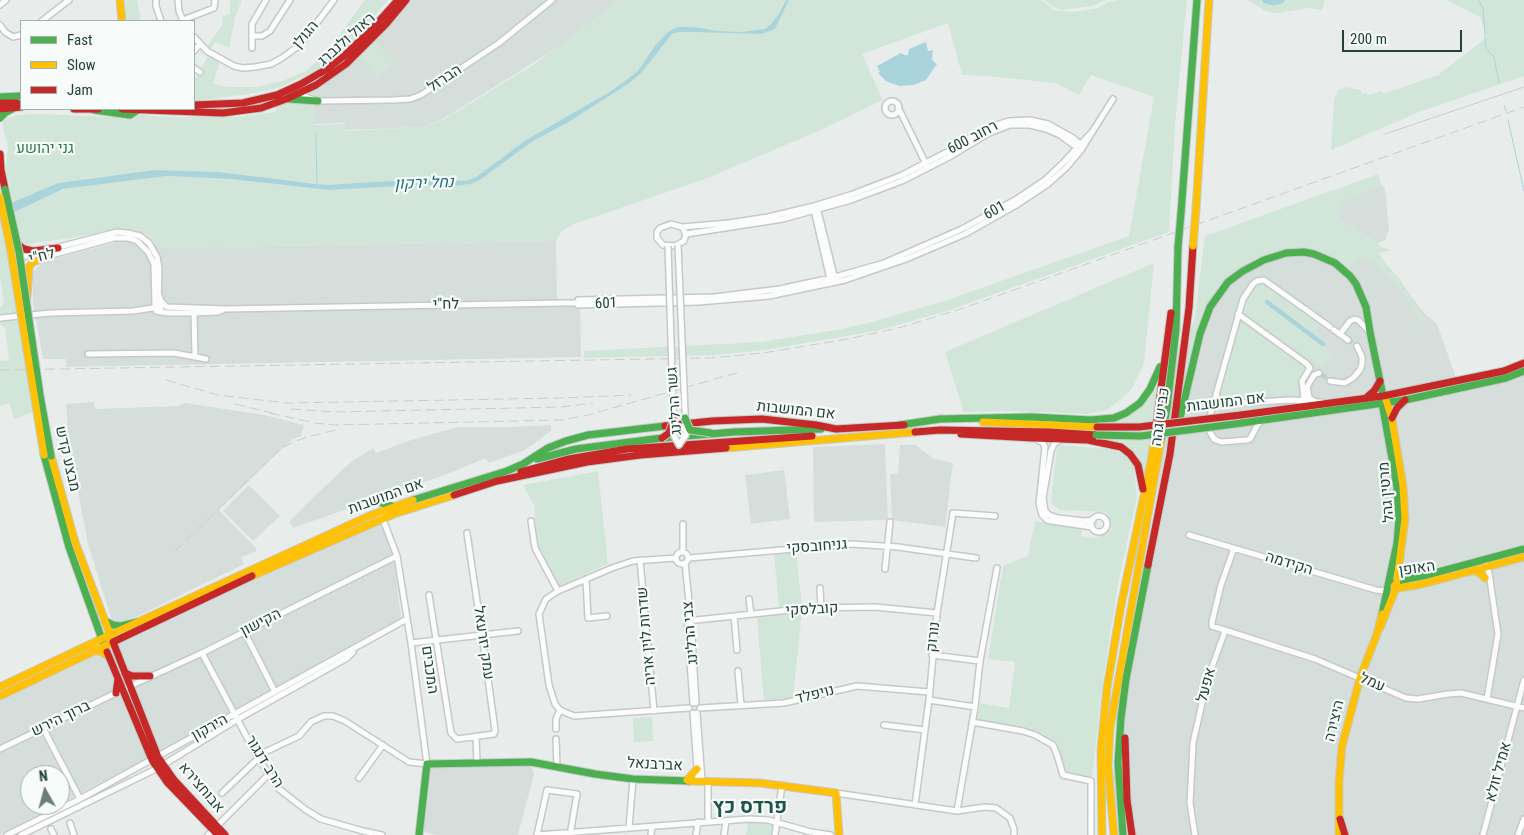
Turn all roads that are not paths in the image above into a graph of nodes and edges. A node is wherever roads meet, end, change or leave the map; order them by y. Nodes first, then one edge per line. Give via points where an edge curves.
1 (6, 0) edge
2 (69, 0) edge
3 (120, 0) edge
4 (156, 0) edge
5 (178, 0) edge
6 (215, 0) edge
7 (266, 0) edge
8 (290, 0) edge
9 (334, 0) edge
10 (398, 0) edge
11 (406, 0) edge
12 (552, 0) edge
13 (1197, 0) edge
14 (1209, 0) edge
15 (0, 5) edge
16 (43, 20) edge
17 (122, 20) edge
18 (161, 20) edge
19 (183, 20) edge
20 (185, 20) edge
21 (0, 25) edge
22 (20, 35) edge
23 (252, 36) junction
24 (195, 38) edge
25 (200, 44) junction
26 (252, 48) dead end
27 (195, 50) edge
28 (195, 69) edge
29 (200, 72) dead end
30 (301, 84) junction
31 (304, 91) junction
32 (20, 96) edge
33 (0, 97) edge
34 (286, 99) junction
35 (1113, 99) dead end
36 (318, 101) junction
37 (0, 103) edge
38 (195, 105) edge
39 (20, 106) edge
40 (898, 107) junction
41 (0, 109) edge
42 (94, 110) edge
43 (137, 110) edge
44 (153, 110) edge
45 (894, 114) junction
46 (0, 118) edge
47 (903, 118) junction
48 (1091, 133) junction
49 (1085, 138) junction
50 (1072, 140) junction
51 (1080, 147) junction
52 (0, 154) edge
53 (1072, 154) junction
54 (926, 164) junction
55 (0, 197) edge
56 (829, 207) junction
57 (815, 210) junction
58 (800, 215) junction
59 (765, 220) junction
60 (819, 224) junction
61 (682, 227) junction
62 (686, 234) junction
63 (18, 245) junction
64 (678, 245) junction
65 (668, 246) junction
66 (58, 248) junction
67 (153, 254) junction
68 (49, 256) junction
69 (18, 261) junction
70 (1177, 263) junction
71 (830, 267) junction
72 (847, 274) junction
73 (833, 280) junction
74 (817, 282) junction
75 (158, 292) junction
76 (26, 302) junction
77 (578, 303) junction
78 (158, 307) junction
79 (187, 308) junction
80 (196, 310) junction
81 (133, 311) junction
82 (1238, 314) junction
83 (0, 318) edge
84 (1169, 328) junction
85 (1370, 332) junction
86 (1340, 334) junction
87 (1348, 340) tunnel mouth
88 (1357, 346) dead end
89 (88, 354) dead end
90 (195, 356) junction
91 (206, 359) dead end
92 (1524, 363) edge
93 (1307, 364) junction
94 (1524, 371) edge
95 (1330, 381) tunnel mouth
96 (1380, 381) junction
97 (1216, 393) junction
98 (1384, 400) junction
99 (1404, 400) junction
100 (1300, 401) junction
101 (1367, 401) junction
102 (1314, 402) junction
103 (1335, 402) junction
104 (1226, 404) junction
105 (1212, 406) junction
106 (1384, 413) junction
107 (685, 418) junction
108 (674, 419) junction
109 (1392, 419) junction
110 (1264, 420) junction
111 (1244, 423) junction
112 (900, 425) junction
113 (836, 429) junction
114 (928, 431) junction
115 (1254, 432) junction
116 (710, 433) junction
117 (686, 435) junction
118 (674, 436) junction
119 (853, 436) junction
120 (662, 438) junction
121 (1033, 438) junction
122 (1065, 439) junction
123 (680, 445) junction
124 (1170, 454) junction
125 (523, 464) junction
126 (497, 481) junction
127 (58, 494) junction
128 (1143, 500) junction
129 (375, 501) dead end
130 (398, 505) junction
131 (381, 515) junction
132 (995, 516) dead end
133 (1093, 520) junction
134 (531, 521) dead end
135 (890, 522) dead end
136 (683, 524) dead end
137 (1092, 527) junction
138 (467, 533) dead end
139 (1189, 535) dead end
140 (888, 546) junction
141 (1234, 548) junction
142 (1524, 549) edge
143 (684, 552) junction
144 (946, 554) junction
145 (397, 556) junction
146 (1524, 557) edge
147 (676, 558) junction
148 (688, 558) junction
149 (976, 558) dead end
150 (640, 560) junction
151 (1483, 560) junction
152 (1400, 561) junction
153 (683, 564) junction
154 (997, 568) dead end
155 (1485, 568) junction
156 (885, 569) dead end
157 (1472, 571) junction
158 (1427, 575) junction
159 (1485, 578) junction
160 (586, 580) junction
161 (1393, 585) junction
162 (1418, 585) junction
163 (1490, 585) junction
164 (820, 588) dead end
165 (558, 591) junction
166 (429, 595) dead end
167 (749, 599) dead end
168 (1391, 601) junction
169 (821, 608) junction
170 (937, 613) junction
171 (750, 614) junction
172 (607, 616) dead end
173 (734, 616) junction
174 (407, 619) junction
175 (105, 621) junction
176 (689, 621) junction
177 (137, 622) junction
178 (96, 626) junction
179 (244, 631) junction
180 (518, 631) dead end
181 (1225, 631) junction
182 (1377, 634) junction
183 (482, 635) junction
184 (124, 636) junction
185 (111, 638) junction
186 (437, 640) junction
187 (103, 642) junction
188 (412, 643) junction
189 (359, 647) junction
190 (91, 648) junction
191 (737, 650) dead end
192 (202, 653) junction
193 (118, 654) junction
194 (932, 655) junction
195 (108, 656) junction
196 (980, 661) junction
197 (738, 671) dead end
198 (125, 673) junction
199 (1128, 674) junction
200 (150, 676) junction
201 (1360, 678) junction
202 (1524, 680) edge
203 (0, 686) edge
204 (123, 689) junction
205 (275, 692) junction
206 (929, 692) junction
207 (0, 696) edge
208 (1487, 699) junction
209 (928, 700) junction
210 (741, 706) junction
211 (1517, 706) junction
212 (975, 707) junction
213 (695, 708) junction
214 (1524, 708) edge
215 (560, 710) junction
216 (654, 711) junction
217 (237, 716) junction
218 (972, 722) junction
219 (884, 725) dead end
220 (44, 728) junction
221 (556, 729) dead end
222 (925, 730) junction
223 (476, 737) junction
224 (556, 739) dead end
225 (383, 745) junction
226 (0, 749) edge
227 (155, 758) junction
228 (258, 758) junction
229 (477, 762) junction
230 (427, 764) junction
231 (160, 766) junction
232 (557, 768) junction
233 (697, 769) junction
234 (268, 775) junction
235 (359, 778) dead end
236 (633, 779) junction
237 (687, 780) junction
238 (702, 781) junction
239 (782, 785) junction
240 (222, 793) dead end
241 (836, 793) junction
242 (80, 799) junction
243 (915, 805) junction
244 (957, 811) junction
245 (1340, 818) junction
246 (1524, 819) edge
247 (726, 821) junction
248 (698, 822) junction
249 (708, 822) junction
250 (70, 823) dead end
251 (776, 823) junction
252 (652, 826) junction
253 (629, 828) junction
254 (51, 829) dead end
255 (214, 832) edge
256 (609, 833) edge
257 (570, 834) edge
258 (810, 834) edge
259 (7, 835) edge
260 (21, 835) edge
261 (54, 835) edge
262 (74, 835) edge
263 (225, 835) edge
264 (382, 835) edge
265 (419, 835) edge
266 (537, 835) edge
267 (651, 835) edge
268 (696, 835) edge
269 (724, 835) edge
270 (775, 835) edge
271 (831, 835) edge
272 (839, 835) edge
273 (1014, 835) edge
274 (1091, 835) edge
275 (1102, 835) edge
276 (1114, 835) edge
277 (1123, 835) edge
278 (1132, 835) edge
279 (1195, 835) edge
280 (1340, 835) edge
281 (1345, 835) edge
282 (1483, 835) edge
283 (1518, 835) edge

1 - 15 street
2 - 16 street
3 - 17 main road
4 - 18 street
5 - 19 street
6 - 20 street via 214,8
7 - 23 street via 252,24
8 - 23 street via 270,31 262,36
9 - 25 street, הגולן via 301,44 271,64 249,68 234,66
10 - 30 main road, ראול ולנברג via 344,56
11 - 31 main road, ראול ולנברג via 356,55
12 - 36 street, הברזל via 472,61 430,90 410,99
13 - 70 main road, כביש גהה, bridge
14 - 124 main road, כביש גהה, bridge via 1189,308
21 - 22 street via 13,37
23 - 26 street
24 - 25 street, הגולן
25 - 27 street
28 - 29 street
30 - 31 street
30 - 38 main road, ראול ולנברג via 277,95 244,103
31 - 34 main road, ראול ולנברג
31 - 36 street
32 - 33 main road
34 - 36 main road
34 - 44 main road, ראול ולנברג via 240,112
35 - 48 street
37 - 39 main road
39 - 41 main road
39 - 46 main road
40 - 45 street
40 - 45 street via 896,103 886,104 887,112
40 - 47 street
42 - 43 main road via 130,115
45 - 47 street
47 - 54 street
48 - 49 street
48 - 51 street
49 - 50 street
49 - 51 street
50 - 51 street, רחוב 600
50 - 53 street
50 - 54 street, רחוב 600 via 1055,127 1039,121 1009,121 987,128
50 - 56 street, רחוב 600 via 1038,126 1010,125 902,180
51 - 53 street, 601
51 - 73 street, 601 via 1067,167 1033,194 964,234 885,268
52 - 63 main road, מבצע קדש, bridge
53 - 72 street, 601 via 1045,180 962,229 905,255
54 - 57 street, רחוב 600
55 - 69 main road, מבצע קדש, bridge
56 - 57 street, רחוב 600
56 - 60 street
57 - 58 street, רחוב 600
57 - 59 street, רחוב 600
57 - 60 street
58 - 59 street, רחוב 600
58 - 60 street
59 - 61 street, רחוב 600
59 - 62 street, רחוב 600
60 - 71 street
61 - 62 street
61 - 65 street via 668,224 658,230 659,240
62 - 64 street
63 - 66 main road via 33,251
63 - 69 main road, מבצע קדש, bridge
64 - 65 street, bridge
64 - 107 street, גשר הרלינג, bridge
65 - 108 street, גשר הרלינג, bridge
66 - 67 street, לח"י via 123,232 144,239
66 - 69 street, לח"י
67 - 68 street, לח"י via 132,239 114,238
67 - 75 street via 159,268
67 - 78 street
68 - 69 street, לח"י
68 - 76 main road, bridge via 29,267
69 - 76 main road, מבצע קדש, bridge
69 - 127 main road, מבצע קדש, bridge via 39,430 45,460
70 - 84 main road
70 - 276 main road, כביש גהה via 1176,329 1167,408 1110,728 1108,766
71 - 72 street
71 - 73 street
71 - 74 street
72 - 73 street, 601
73 - 74 street, 601
73 - 77 street, 601 via 788,293 736,300
74 - 77 street, 601 via 736,295 578,300
75 - 78 street
75 - 79 street via 164,306
76 - 127 main road, מבצע קדש, bridge
77 - 80 street, לח"י
78 - 79 street, לח"י via 169,310
78 - 80 street, לח"י via 167,313
78 - 81 street, לח"י
78 - 81 street, לח"י via 144,313
79 - 80 street
80 - 90 street
81 - 83 street, לח"י
82 - 86 street via 1246,293 1253,284 1264,280
82 - 93 street
82 - 97 street
84 - 112 main road via 1159,370 1150,390 1133,408 1118,416 1091,420 1017,417 940,419
84 - 128 main road via 1158,419
85 - 86 street via 1355,319
85 - 96 main road, מרטין גהל
85 - 124 main road, מרטין גהל via 1366,306 1356,284 1335,263 1314,254 1295,252 1251,266 1228,282 1204,320
86 - 87 street
88 - 95 street via 1362,357 1360,370 1345,383
89 - 90 street via 174,353
90 - 91 street
92 - 98 main road, אם המושבות via 1504,371
93 - 100 street via 1310,368 1301,384 1304,398
93 - 102 street via 1321,374 1314,375 1307,387 1309,398
94 - 99 main road, אם המושבות via 1506,378
96 - 98 main road, מרטין גהל
96 - 101 main road
97 - 104 street via 1219,402
97 - 105 street
98 - 99 main road, אם המושבות
98 - 101 main road, אם המושבות
98 - 106 main road, מרטין גהל
98 - 109 main road, מרטין גהל
99 - 109 main road
100 - 102 street
100 - 104 street
101 - 103 main road, אם המושבות
101 - 106 main road
101 - 110 main road, אם המושבות
102 - 103 street
103 - 112 main road, אם המושבות, bridge via 1139,427 987,422
104 - 105 street
105 - 115 street via 1209,424 1216,440 1226,443 1247,440
106 - 161 main road, מרטין גהל via 1399,518
107 - 116 main road, bridge via 690,430
107 - 117 street, גשר הרלינג, bridge
108 - 118 street, גשר הרלינג, bridge
108 - 120 main road, bridge via 669,433
109 - 152 main road, מרטין גהל via 1405,519
110 - 111 main road, אם המושבות
110 - 115 street
111 - 114 main road, אם המושבות, bridge via 1141,436
111 - 115 street
112 - 113 main road, אם המושבות
113 - 116 main road
113 - 125 main road, אם המושבות via 762,419 679,424 581,437 548,448
114 - 119 main road, אם המושבות
114 - 121 main road
116 - 117 main road, bridge
117 - 118 main road, bridge
117 - 123 street, גשר הרלינג, bridge
118 - 120 main road, bridge
118 - 123 street, גשר הרלינג, bridge
119 - 123 main road via 755,438
119 - 126 main road, אם המושבות via 640,455 587,462
120 - 125 main road via 576,449
121 - 122 main road
121 - 137 street via 1045,448 1039,504 1042,515 1051,521
122 - 128 main road via 1121,446 1138,465
122 - 133 street via 1052,446 1043,498 1045,511 1058,518
123 - 126 main road via 600,453 537,467
124 - 199 main road, כביש גהה
125 - 130 main road, אם המושבות
126 - 131 main road, אם המושבות
127 - 175 main road, מבצע קדש
127 - 178 main road, מבצע קדש via 70,547
128 - 275 main road via 1106,698 1101,749
129 - 130 main road
130 - 131 main road, אם המושבות
131 - 145 street, המכבים
131 - 177 main road, אם המושבות
131 - 184 main road, אם המושבות
132 - 144 street, נורוק via 952,512
133 - 137 street
133 - 137 street via 1101,517 1107,526 1100,532
134 - 165 street via 535,548
135 - 140 street
136 - 143 street
138 - 183 street, עמק יזרעאל
139 - 141 street, הקידמה
140 - 144 street, גניחובסקי
140 - 148 street, גניחובסקי via 836,544
140 - 156 street
141 - 161 street, הקידמה via 1376,590 1384,591
141 - 181 street via 1212,622 1212,626
142 - 151 main road, האופן
143 - 147 street
143 - 148 street
144 - 149 street, גניחובסקי
144 - 170 street, נורוק
145 - 174 street, המכבים
145 - 179 street, הקישון
146 - 155 main road, האופן
147 - 150 street
147 - 153 street
148 - 153 street
150 - 160 street via 624,563
150 - 216 street, שדרות לוין אריה
151 - 155 street
151 - 158 main road, האופן
152 - 158 main road via 1406,574
152 - 161 main road, מרטין גהל
153 - 176 street, צבי הרלינג
154 - 196 street
155 - 157 main road, האופן
155 - 159 street
155 - 163 street
157 - 159 main road
157 - 162 main road, האופן
158 - 161 main road, האופן
159 - 163 street
160 - 165 street
160 - 172 street via 588,618
161 - 162 main road, האופן
161 - 168 main road, היצירה
161 - 182 main road, היצירה
162 - 168 main road
163 - 208 street via 1498,634
164 - 169 street
165 - 215 street via 546,599 539,614 549,685 554,704
166 - 186 street
167 - 171 street
168 - 182 main road, היצירה
169 - 170 street, קובלסקי via 875,607
169 - 171 street, קובלסקי
170 - 194 street, נורוק
171 - 173 street, קובלסקי
173 - 176 street, קובלסקי
173 - 191 street
174 - 188 street, המכבים
174 - 189 street, הירקון
175 - 177 main road via 121,626
175 - 185 main road, מבצע קדש
176 - 213 street, צבי הרלינג
177 - 185 main road, אם המושבות
178 - 187 main road, מבצע קדש
178 - 190 main road
179 - 192 street, הקישון
179 - 205 street
180 - 183 street
181 - 201 street, עמל via 1315,659
181 - 279 street, אפעל via 1207,681 1194,743 1190,803
182 - 201 main road, היצירה
183 - 186 street
183 - 223 street, עמק יזרעאל via 495,730 494,734
184 - 185 main road, אם המושבות
184 - 193 main road
185 - 187 main road
185 - 193 main road, מבצע קדש
186 - 188 street
186 - 223 street via 451,732 457,738
187 - 190 main road
187 - 195 main road, מבצע קדש
188 - 230 street, המכבים
189 - 205 street, הירקון
189 - 217 street, הירקון via 347,658
190 - 195 main road
190 - 203 main road
190 - 207 main road
192 - 200 street, הקישון
192 - 217 street, הרב דנגור
193 - 198 main road, מבצע קדש
194 - 196 street
194 - 206 street, נורוק
195 - 204 main road, מבצע קדש
196 - 212 street
197 - 210 street
198 - 200 main road
198 - 204 main road, מבצע קדש
199 - 277 main road, כביש גהה via 1118,763
199 - 278 main road via 1126,773
200 - 204 street, הקישון
201 - 208 street, עמל via 1412,699 1454,693
201 - 245 main road, היצירה via 1342,746
202 - 211 street, אמיל זולא
204 - 220 street, ברוך הירש
204 - 227 main road, מבצע קדש
205 - 217 street, הירקון
206 - 209 street, נורוק
206 - 210 street, נויפלד via 857,686 784,702
208 - 211 street, עמל
209 - 212 street
209 - 222 street, נורוק
210 - 213 street, נויפלד
211 - 214 street, עמל
211 - 282 street, אמיל זולא
212 - 218 street
213 - 216 street, נויפלד
213 - 233 street, צבי הרלינג
213 - 238 street, צבי הרלינג
215 - 216 street, נויפלד via 574,716
215 - 221 street
217 - 227 street, הירקון
217 - 228 street, הרב דנגור
217 - 231 street, הירקון
218 - 244 street
218 - 274 street via 1035,735 1052,745 1063,775 1091,781
219 - 222 street
220 - 226 street, ברוך הירש
220 - 242 street
222 - 243 street, נורוק
223 - 229 street
224 - 232 street
225 - 228 street, אברבנאל via 354,726 333,716 324,716 315,719 298,736
225 - 230 street, אברבנאל via 409,762
225 - 235 street
227 - 231 main road, אבוחצירא
227 - 242 street, הירקון
228 - 234 street, הרב דנגור
228 - 240 street, אברבנאל
229 - 230 main road, אברבנאל
229 - 232 main road, אברבנאל via 532,762
230 - 265 main road, המכבים
231 - 255 main road, אבוחצירא via 167,782
231 - 260 street, הירקון
232 - 236 main road, אברבנאל
233 - 237 main road
233 - 238 street, צבי הרלינג
234 - 255 street
234 - 264 street, הרב דנגור via 279,789 314,815
236 - 237 main road, אברבנאל
236 - 253 street
237 - 238 main road, אברבנאל
238 - 239 main road, אברבנאל
238 - 249 street
239 - 241 main road, אברבנאל
239 - 251 street
241 - 243 street, אברבנאל
241 - 272 main road
242 - 259 street, הירקון
243 - 244 street, אברבנאל
244 - 273 street, אברבנאל via 996,808 1010,818
245 - 280 main road, היצירה
245 - 281 main road, היצירה
246 - 283 street
247 - 249 street
247 - 251 street via 749,819
247 - 269 street
248 - 249 street
248 - 252 street
248 - 268 street
250 - 262 street
251 - 258 street
251 - 270 street
252 - 253 street
252 - 267 street
253 - 256 street
254 - 261 street
255 - 263 main road, אבוחצירא
256 - 257 street
257 - 266 street
257 - 266 street via 577,794 548,790
258 - 271 street

